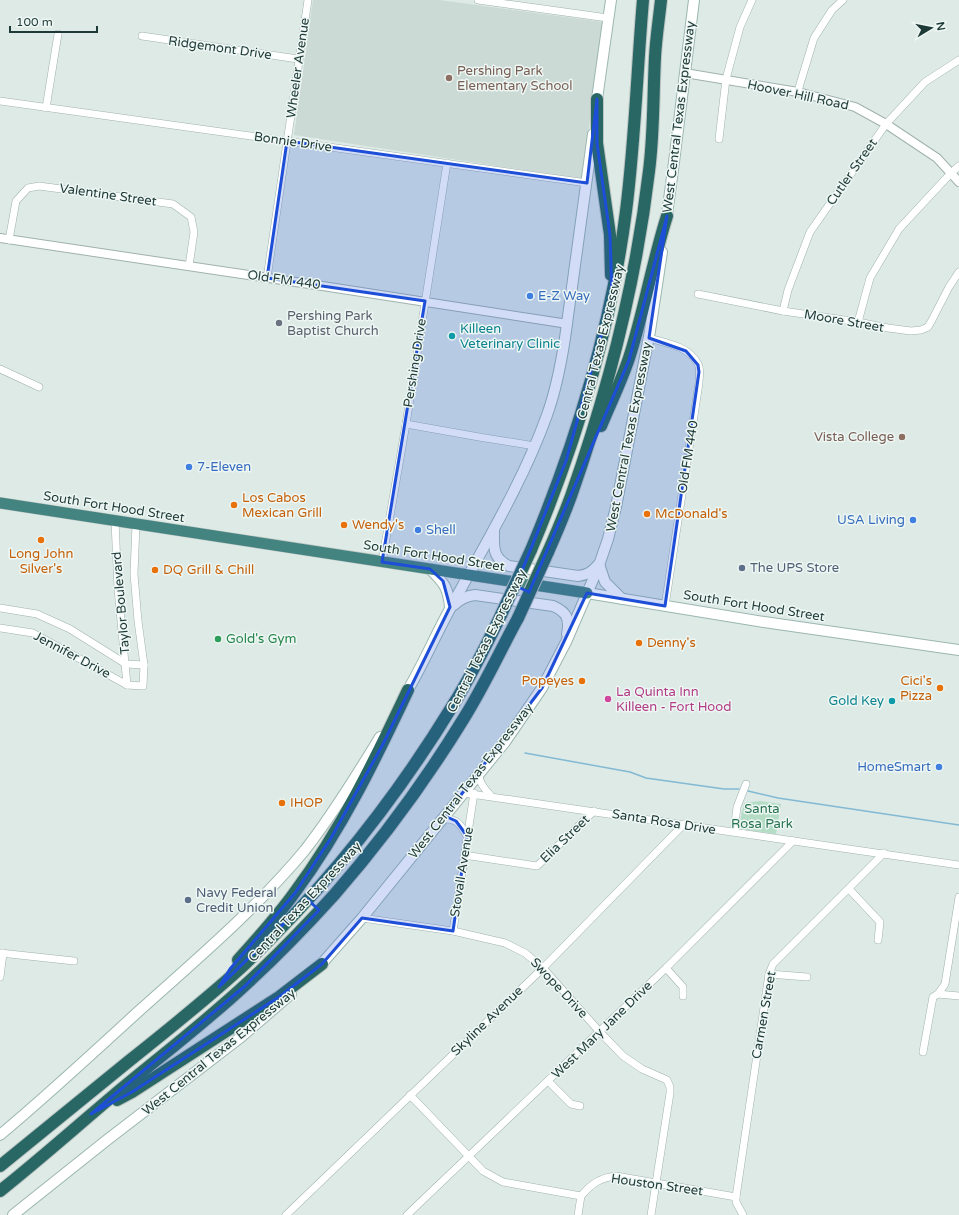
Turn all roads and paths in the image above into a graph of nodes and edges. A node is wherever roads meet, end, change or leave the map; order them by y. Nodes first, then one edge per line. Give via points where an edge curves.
1 (308, 0) edge
2 (478, 0) edge
3 (611, 0) edge
4 (643, 0) edge
5 (661, 0) edge
6 (694, 0) edge
7 (752, 0) edge
8 (843, 0) edge
9 (608, 18) junction
10 (58, 34) dead end
11 (142, 36) dead end
12 (298, 59) junction
13 (959, 60) edge
14 (686, 73) junction
15 (726, 79) junction
16 (798, 92) junction
17 (597, 99) junction
18 (0, 101) edge
19 (46, 108) junction
20 (886, 124) junction
21 (719, 139) dead end
22 (287, 141) junction
23 (447, 163) junction
24 (959, 166) edge
25 (952, 172) junction
26 (959, 182) edge
27 (587, 183) junction
28 (667, 216) junction
29 (0, 238) edge
30 (9, 240) junction
31 (189, 266) junction
32 (959, 272) edge
33 (267, 278) junction
34 (698, 294) dead end
35 (612, 296) junction
36 (425, 301) junction
37 (783, 310) junction
38 (858, 322) junction
39 (568, 324) junction
40 (649, 338) junction
41 (0, 369) edge
42 (39, 387) dead end
43 (406, 424) junction
44 (535, 446) junction
45 (570, 498) junction
46 (0, 503) edge
47 (115, 521) junction
48 (136, 524) junction
49 (494, 528) junction
50 (382, 562) junction
51 (599, 564) junction
52 (430, 569) junction
53 (468, 575) junction
54 (587, 594) junction
55 (622, 599) junction
56 (665, 606) junction
57 (450, 607) junction
58 (0, 608) edge
59 (0, 628) edge
60 (566, 642) junction
61 (959, 650) edge
62 (126, 664) junction
63 (144, 664) junction
64 (127, 685) junction
65 (144, 686) joint
66 (408, 690) junction
67 (479, 774) junction
68 (746, 784) dead end
69 (469, 793) junction
70 (491, 796) junction
71 (594, 811) junction
72 (443, 819) junction
73 (684, 824) junction
74 (734, 832) junction
75 (467, 836) junction
76 (793, 841) junction
77 (884, 853) junction
78 (464, 855) junction
79 (959, 865) edge
80 (849, 889) junction
81 (959, 897) edge
82 (362, 918) junction
83 (453, 931) junction
84 (878, 940) dead end
85 (2, 953) edge
86 (74, 961) dead end
87 (322, 964) junction
88 (543, 968) junction
89 (666, 968) junction
90 (769, 974) junction
91 (0, 977) edge
92 (807, 977) dead end
93 (219, 987) junction
94 (938, 994) junction
95 (683, 996) dead end
96 (959, 996) edge
97 (599, 1031) junction
98 (923, 1052) dead end
99 (548, 1081) junction
100 (410, 1095) junction
101 (580, 1106) dead end
102 (91, 1114) junction
103 (2, 1130) edge
104 (468, 1156) junction
105 (0, 1166) edge
106 (656, 1182) junction
107 (0, 1191) edge
108 (581, 1196) junction
109 (736, 1197) junction
110 (13, 1215) edge
111 (286, 1215) edge
112 (408, 1215) edge
113 (578, 1215) edge
114 (651, 1215) edge
115 (743, 1215) edge

1 - 12 street, Wheeler Avenue
2 - 9 street
3 - 9 main road
4 - 35 highway, Central Texas Expressway via 631,168
5 - 45 highway, Central Texas Expressway via 655,56 653,133 640,240 614,357
6 - 14 main road, West Central Texas Expressway
7 - 15 street via 740,27
8 - 16 street via 832,10 814,38
9 - 17 main road
10 - 19 street
11 - 12 street, Ridgemont Drive
12 - 22 street, Wheeler Avenue
13 - 20 street, Cutler Street via 925,82
14 - 15 street, Hoover Hill Road
14 - 28 main road, West Central Texas Expressway
15 - 16 street, Hoover Hill Road
15 - 21 street
16 - 20 street, Hoover Hill Road via 855,107
17 - 27 main road
17 - 35 highway via 597,143 610,235
18 - 19 street, Bonnie Drive
19 - 22 street, Bonnie Drive
20 - 25 street, Hoover Hill Road via 937,158
20 - 37 street, Cutler Street via 810,232
22 - 23 street, Bonnie Drive
22 - 33 street, Wheeler Avenue
23 - 27 street, Bonnie Drive
23 - 36 street, Pershing Drive
24 - 25 street
25 - 26 street, Hoover Hill Road
25 - 38 street via 899,230 870,278
27 - 39 main road
28 - 40 main road, West Central Texas Expressway
28 - 45 highway via 629,360
29 - 30 street, Old FM 440
30 - 31 street, Old FM 440
30 - 31 street, Valentine Street via 16,201 28,188 39,186 174,204 192,217 194,232
31 - 33 street, Old FM 440
32 - 38 street, Moore Street via 932,320 921,330 911,331
33 - 36 street, Old FM 440
34 - 37 street, Moore Street
35 - 93 highway, Central Texas Expressway, bridge via 590,383 556,490 501,615 454,704 381,811 316,891
36 - 39 street, Old FM 440
36 - 43 street, Pershing Drive
37 - 38 street, Moore Street
39 - 44 main road via 554,392
40 - 51 main road, West Central Texas Expressway via 616,507
40 - 56 street, Old FM 440 via 675,345 686,351 698,365 700,372
41 - 42 street
43 - 44 street
43 - 50 street, Pershing Drive
44 - 49 main road
45 - 102 highway, Central Texas Expressway, bridge via 518,618 491,670 422,782 378,841 334,895 245,986
46 - 47 highway, South Fort Hood Street
47 - 48 highway, South Fort Hood Street
47 - 62 street, Taylor Boulevard via 118,589
48 - 50 highway, South Fort Hood Street
48 - 63 street, Taylor Boulevard via 134,574
49 - 51 main road via 496,556 509,566 578,576 592,572
49 - 53 main road
50 - 52 highway, South Fort Hood Street
51 - 54 main road, West Central Texas Expressway
51 - 55 main road via 605,582
52 - 53 highway, South Fort Hood Street
52 - 57 main road via 443,582 448,592
53 - 54 highway, South Fort Hood Street
53 - 57 main road
54 - 55 main road, South Fort Hood Street
54 - 60 main road, West Central Texas Expressway
55 - 56 main road, South Fort Hood Street
56 - 61 main road, South Fort Hood Street
57 - 60 main road via 467,596 553,606 562,610 569,624
57 - 66 main road
58 - 62 street, Jennifer Drive via 37,614 70,629
59 - 64 street, Jennifer Drive via 33,633
60 - 67 main road, West Central Texas Expressway via 542,688 505,742
62 - 63 street, Jennifer Drive
62 - 64 street, Taylor Boulevard
63 - 65 street, Taylor Boulevard
64 - 65 street, Jennifer Drive
66 - 93 highway via 358,791 318,859 295,893 230,969
66 - 103 main road via 347,791 316,836 277,882 202,955
67 - 69 main road, West Central Texas Expressway
67 - 70 street via 482,785
68 - 74 street via 737,807
69 - 70 street, Santa Rosa Drive
69 - 72 main road, West Central Texas Expressway
69 - 75 street, Stovall Avenue
70 - 71 street, Santa Rosa Drive
71 - 73 street, Santa Rosa Drive
71 - 78 street, Elia Street via 538,866
72 - 75 street via 456,820
72 - 82 main road, West Central Texas Expressway
73 - 74 street, Santa Rosa Drive
73 - 88 street, Skyline Avenue
74 - 76 street, Santa Rosa Drive
75 - 78 street, Stovall Avenue
76 - 77 street, Santa Rosa Drive
76 - 89 street, West Mary Jane Drive
77 - 79 street, Santa Rosa Drive
77 - 80 street, Carmen Street
78 - 83 street, Stovall Avenue
80 - 84 street via 880,922
80 - 90 street, Carmen Street via 773,964
81 - 94 street via 945,984
82 - 83 street, Stovall Avenue
82 - 87 main road, West Central Texas Expressway
83 - 88 street, Swope Drive via 505,943 525,953
85 - 86 street
85 - 91 street
87 - 102 highway via 279,996 132,1092
87 - 110 main road, West Central Texas Expressway via 266,1016
88 - 97 street, Swope Drive
88 - 100 street, Skyline Avenue
89 - 95 street via 683,987
89 - 97 street, West Mary Jane Drive
90 - 92 street
90 - 109 street, Carmen Street
93 - 105 highway, Central Texas Expressway
94 - 96 street
94 - 98 street via 933,997
97 - 99 street, West Mary Jane Drive
97 - 106 street, Swope Drive via 623,1056 667,1080 669,1084 670,1093
99 - 101 street via 571,1104
99 - 104 street, West Mary Jane Drive
100 - 104 street
100 - 111 street, Skyline Avenue
102 - 107 highway, Central Texas Expressway
104 - 108 street via 483,1171 503,1182
104 - 112 street, West Mary Jane Drive
106 - 108 street, Houston Street via 616,1176 605,1177 596,1181
106 - 109 street, Houston Street
106 - 114 street
108 - 113 street
109 - 115 street

